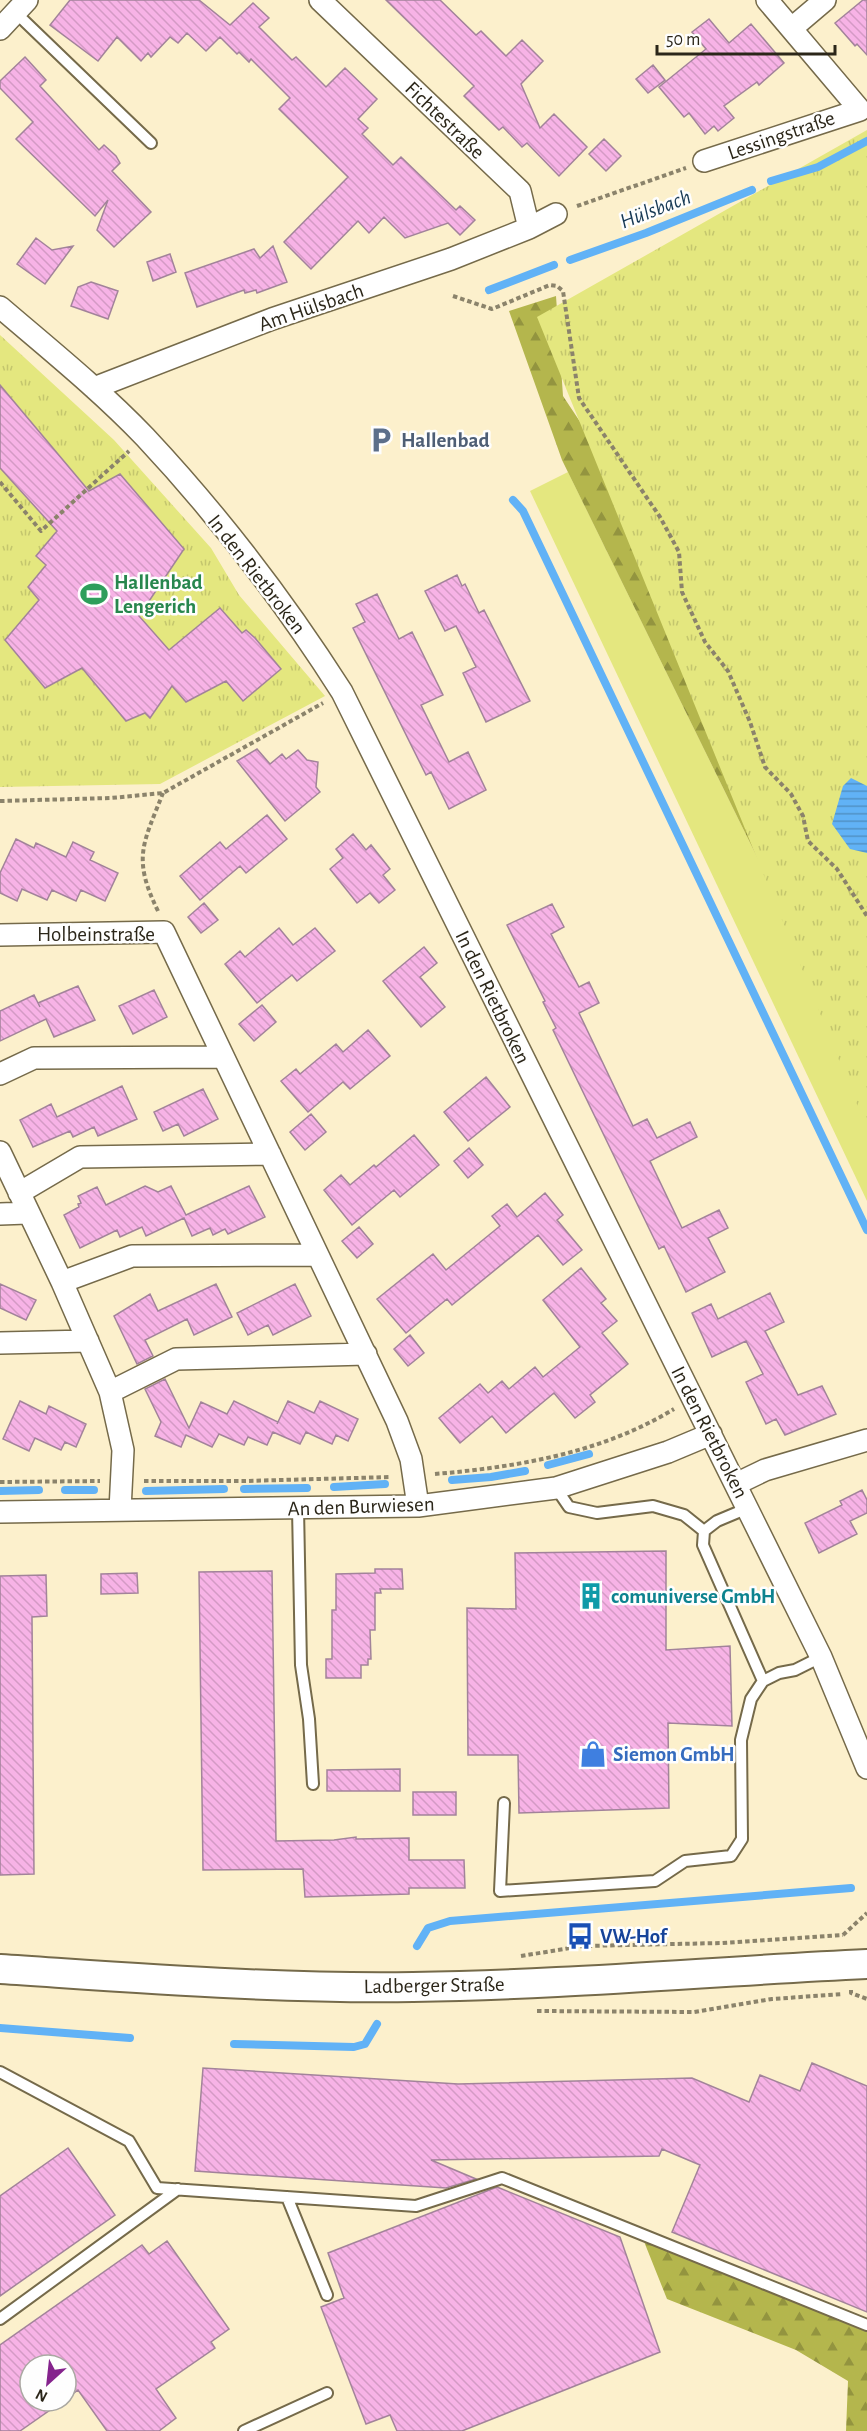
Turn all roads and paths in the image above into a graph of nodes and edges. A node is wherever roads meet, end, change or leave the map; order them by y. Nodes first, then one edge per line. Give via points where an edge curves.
1 (320, 0) edge
2 (767, 0) edge
3 (825, 0) edge
4 (21, 6) edge
5 (792, 28) junction
6 (0, 29) edge
7 (151, 143) dead end
8 (704, 161) joint
9 (556, 214) joint
10 (529, 228) junction
11 (453, 296) dead end
12 (0, 307) edge
13 (94, 388) junction
14 (132, 448) dead end
15 (0, 482) edge
16 (342, 692) junction
17 (163, 793) junction
18 (0, 801) edge
19 (867, 916) edge
20 (164, 932) junction
21 (0, 935) edge
22 (222, 1057) junction
23 (0, 1074) edge
24 (0, 1152) edge
25 (270, 1154) junction
26 (19, 1193) junction
27 (27, 1213) junction
28 (0, 1214) edge
29 (317, 1256) junction
30 (62, 1281) junction
31 (88, 1341) junction
32 (0, 1342) edge
33 (366, 1354) junction
34 (110, 1392) junction
35 (693, 1398) junction
36 (711, 1434) junction
37 (867, 1440) edge
38 (413, 1476) junction
39 (121, 1481) junction
40 (0, 1482) edge
41 (736, 1484) junction
42 (556, 1488) junction
43 (418, 1506) junction
44 (297, 1508) junction
45 (748, 1508) junction
46 (120, 1510) junction
47 (0, 1512) edge
48 (704, 1531) junction
49 (821, 1657) junction
50 (763, 1681) junction
51 (867, 1768) edge
52 (313, 1784) dead end
53 (504, 1803) dead end
54 (843, 1935) dead end
55 (516, 1956) dead end
56 (867, 1964) edge
57 (0, 1969) edge
58 (0, 2072) edge
59 (178, 2189) junction
60 (287, 2197) junction
61 (327, 2295) dead end
62 (0, 2319) edge
63 (867, 2325) edge
64 (327, 2393) dead end
65 (244, 2431) edge

1 - 10 street, Fichtestraße via 520,191
2 - 5 street, Lessingstraße
3 - 5 street
4 - 6 street
4 - 7 lane
5 - 8 street, Lessingstraße via 860,110
8 - 9 path
9 - 10 street
10 - 13 street, Am Hülsbach via 272,319
11 - 19 path via 492,309 550,285 563,291 579,398 660,517 679,552 682,592 705,642 728,671 765,766 791,794 803,816 808,841 837,869
12 - 13 street, In den Rietbroken
13 - 16 street, In den Rietbroken via 145,437 247,555
14 - 15 path via 41,531
16 - 17 path
16 - 35 street, In den Rietbroken
17 - 18 path
17 - 20 path via 145,839 142,861 147,888
20 - 21 street, Holbeinstraße
20 - 22 street, Holbeinstraße
22 - 23 street via 34,1058
22 - 25 street, Holbeinstraße
24 - 26 street
25 - 26 street via 80,1157
25 - 29 street, Holbeinstraße
26 - 27 street
27 - 28 street
27 - 30 street
29 - 30 street via 132,1256
29 - 33 street, Holbeinstraße
30 - 31 street
31 - 32 street
31 - 34 street
33 - 34 street via 176,1359
33 - 38 street, Holbeinstraße via 397,1421
34 - 39 street via 123,1450
35 - 36 street, In den Rietbroken
35 - 38 path via 644,1427 569,1453 490,1469
36 - 41 street, In den Rietbroken
36 - 42 street, An den Burwiesen
37 - 41 street via 765,1470
38 - 39 path
38 - 43 street, Holbeinstraße
39 - 40 path
39 - 46 street
41 - 45 street, In den Rietbroken
42 - 43 street, An den Burwiesen
42 - 48 lane via 569,1507 597,1513 653,1506 684,1515
43 - 44 street, An den Burwiesen
44 - 46 street, An den Burwiesen
44 - 52 lane via 301,1665
45 - 48 lane
45 - 49 street, In den Rietbroken
46 - 47 street, An den Burwiesen
48 - 50 lane via 704,1545
49 - 50 lane
49 - 51 street, In den Rietbroken
50 - 53 lane via 751,1699 741,1740 742,1839 731,1856 685,1861 655,1881 500,1891
54 - 55 path via 583,1946
56 - 57 main road, Ladberger Straße via 412,1987 262,1986
58 - 59 lane via 129,2141 157,2188
59 - 60 lane
59 - 62 lane
60 - 61 lane
60 - 63 lane via 416,2206 502,2178
64 - 65 lane

